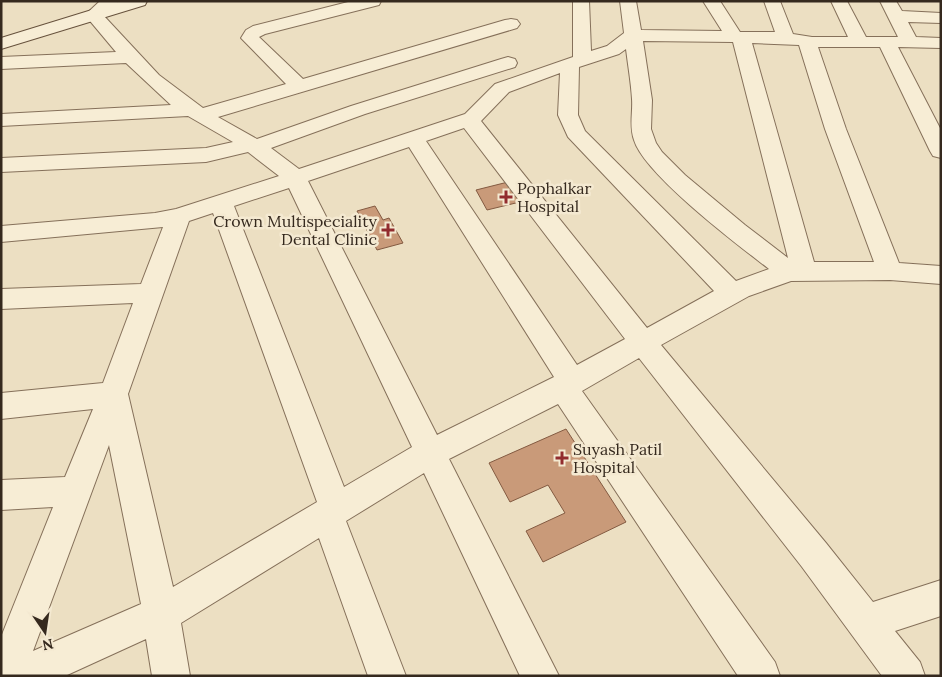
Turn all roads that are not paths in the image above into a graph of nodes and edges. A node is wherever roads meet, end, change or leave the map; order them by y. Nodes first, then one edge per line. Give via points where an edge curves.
1 (139, 1) edge
2 (373, 1) edge
3 (580, 1) edge
4 (628, 1) edge
5 (711, 1) edge
6 (772, 1) edge
7 (840, 1) edge
8 (103, 8) edge
9 (892, 9) edge
10 (941, 18) edge
11 (633, 35) junction
12 (738, 37) junction
13 (786, 38) junction
14 (807, 42) junction
15 (860, 42) junction
16 (886, 42) junction
17 (910, 42) junction
18 (941, 43) edge
19 (1, 44) edge
20 (129, 57) junction
21 (576, 62) junction
22 (1, 63) edge
23 (508, 63) junction
24 (299, 86) junction
25 (507, 86) junction
26 (197, 113) junction
27 (1, 120) edge
28 (469, 120) junction
29 (414, 138) junction
30 (253, 146) junction
31 (941, 151) edge
32 (1, 165) edge
33 (295, 178) junction
34 (221, 203) junction
35 (180, 216) junction
36 (1, 234) edge
37 (797, 272) junction
38 (890, 272) junction
39 (941, 275) edge
40 (732, 293) junction
41 (151, 294) junction
42 (1, 300) edge
43 (644, 344) junction
44 (568, 385) junction
45 (113, 394) junction
46 (1, 406) edge
47 (430, 452) junction
48 (76, 491) junction
49 (1, 495) edge
50 (332, 512) junction
51 (941, 598) edge
52 (161, 614) junction
53 (866, 622) junction
54 (35, 673) edge
55 (5, 676) edge
56 (171, 676) edge
57 (387, 676) edge
58 (540, 676) edge
59 (761, 676) edge
60 (906, 676) edge

1 - 8 street
2 - 24 street via 252,34 250,38
3 - 21 street
4 - 11 street
5 - 12 street
6 - 13 street
7 - 15 street
8 - 19 street
8 - 20 street
9 - 10 street
9 - 17 street
11 - 12 street
11 - 21 street via 613,50
11 - 37 street via 642,100 641,129 654,157 736,231
12 - 13 street
12 - 37 street
13 - 14 street
14 - 15 street
14 - 38 street via 846,160
15 - 16 street
16 - 17 street
16 - 31 street
17 - 18 street
20 - 22 street
20 - 26 street
21 - 25 street
21 - 40 street via 568,115 575,133
23 - 24 street via 512,17
23 - 25 street
23 - 30 street
24 - 26 street
25 - 28 street
26 - 27 street
26 - 30 street
28 - 29 street
28 - 43 street
29 - 33 street
29 - 44 street
30 - 32 street via 206,155
30 - 33 street
33 - 34 street
33 - 47 street
34 - 35 street
34 - 50 street
35 - 36 street
35 - 41 street
37 - 38 street
37 - 40 street
38 - 39 street
40 - 43 street
41 - 42 street
41 - 45 street
43 - 44 street
43 - 53 street
44 - 47 street
44 - 59 street
45 - 46 street
45 - 48 street
45 - 52 street
47 - 50 street
47 - 58 street
48 - 49 street
48 - 55 street
50 - 52 street
50 - 57 street
51 - 53 street
52 - 54 street
52 - 56 street
53 - 60 street

